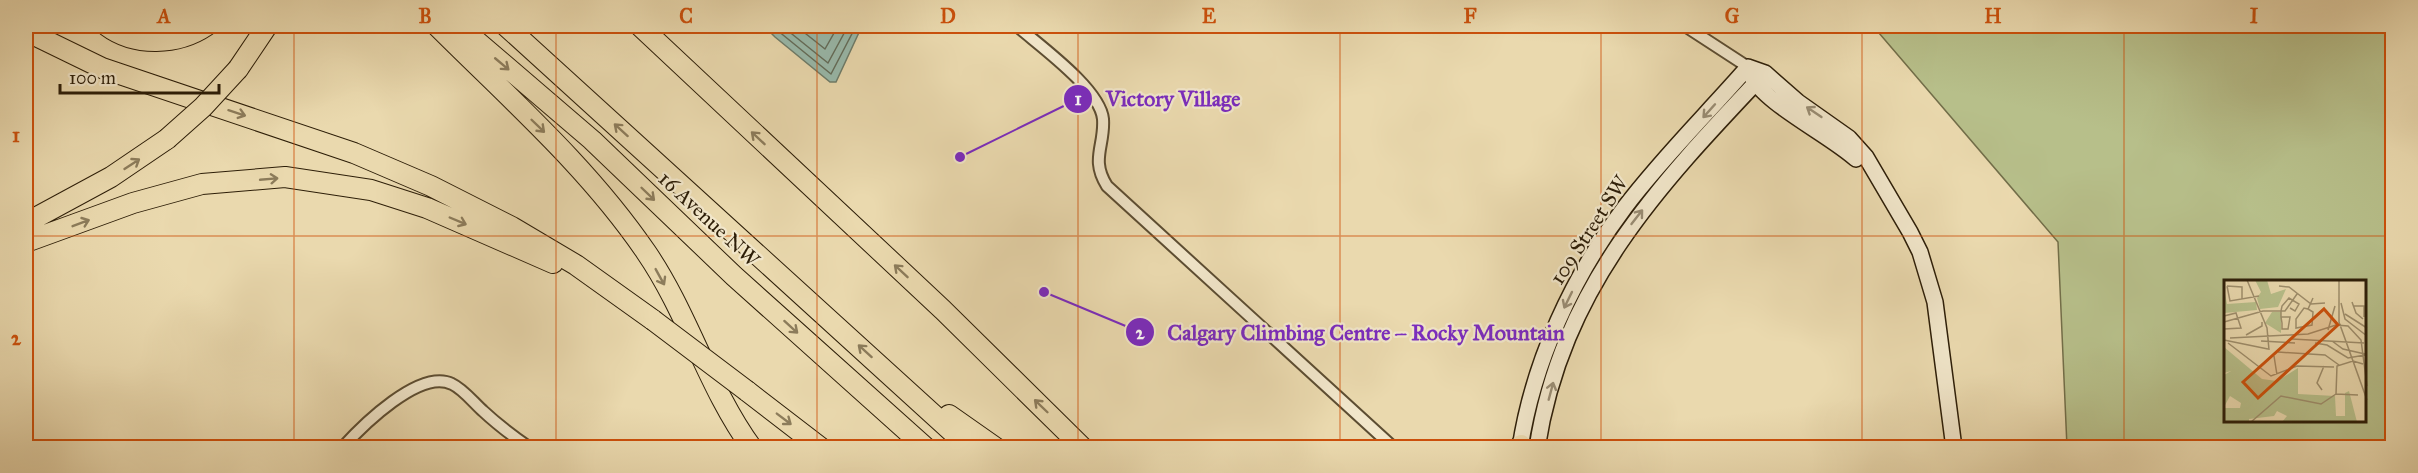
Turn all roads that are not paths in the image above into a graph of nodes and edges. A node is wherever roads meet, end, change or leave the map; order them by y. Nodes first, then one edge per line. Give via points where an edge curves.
1 (107, 26) edge
2 (206, 26) edge
3 (267, 26) edge
4 (437, 26) edge
5 (459, 26) edge
6 (506, 26) edge
7 (640, 26) edge
8 (1017, 26) edge
9 (1685, 26) edge
10 (26, 31) edge
11 (1748, 67) junction
12 (1760, 79) junction
13 (26, 223) edge
14 (26, 242) edge
15 (653, 320) junction
16 (893, 377) junction
17 (342, 447) edge
18 (530, 447) edge
19 (752, 447) edge
20 (821, 447) edge
21 (926, 447) edge
22 (970, 447) edge
23 (996, 447) edge
24 (1083, 447) edge
25 (1394, 447) edge
26 (1524, 447) edge
27 (1954, 447) edge

1 - 2 highway via 138,39 165,41 194,34
13 -> 3 highway, bridge via 111,177 167,139 238,69
4 -> 19 highway via 580,167 616,210 648,254
5 -> 21 highway, 16 Avenue NW via 592,140 734,276
16 -> 6 highway, 16 Avenue NW
24 -> 7 highway
8 - 25 street via 1096,98 1103,119 1098,163 1107,186
9 - 11 street
10 -> 15 highway via 102,68 354,153 431,186 512,226 567,259
11 - 12 street
11 -> 26 street, 109 Street SW via 1643,184 1587,264 1545,354 1528,409
26 -> 12 street, 109 Street SW via 1566,343 1600,273 1655,194
12 - 27 street via 1780,105 1845,149 1880,185 1910,232 1920,252 1939,324
14 -> 15 highway via 133,203 202,184 285,177 327,182 371,190 492,235 564,268
15 -> 20 highway, bridge
16 - 22 highway, 16 Avenue NW
16 - 23 highway
17 - 18 street via 391,401 437,381 456,386

